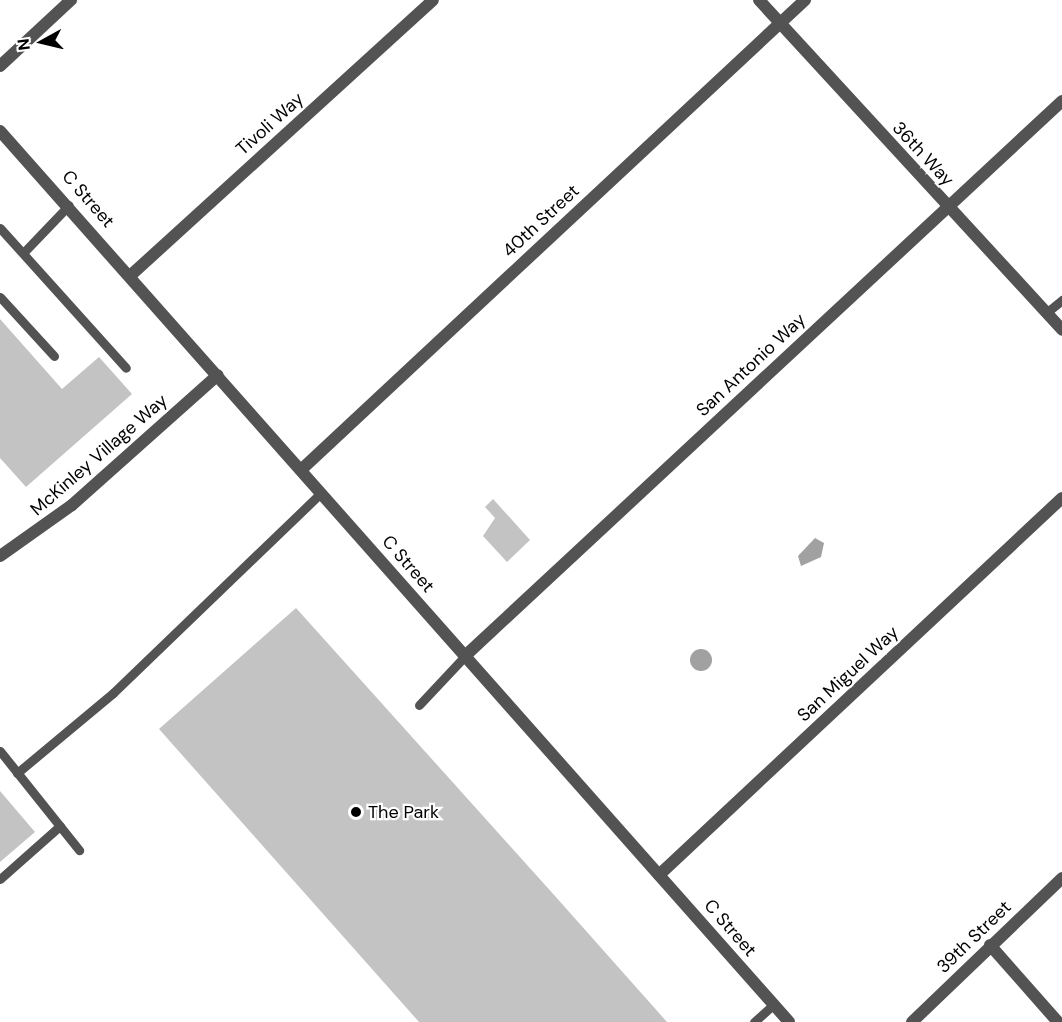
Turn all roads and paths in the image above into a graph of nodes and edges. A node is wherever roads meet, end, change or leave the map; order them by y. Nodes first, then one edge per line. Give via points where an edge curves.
1 (71, 0) edge
2 (433, 0) edge
3 (759, 0) edge
4 (805, 0) edge
5 (778, 25) junction
6 (0, 66) edge
7 (1062, 101) edge
8 (0, 131) edge
9 (69, 205) junction
10 (948, 207) junction
11 (0, 228) edge
12 (23, 253) junction
13 (131, 275) junction
14 (0, 297) edge
15 (1062, 300) edge
16 (1046, 313) junction
17 (1062, 330) edge
18 (54, 356) dead end
19 (126, 368) dead end
20 (218, 375) junction
21 (302, 469) junction
22 (321, 493) junction
23 (1062, 498) edge
24 (0, 556) edge
25 (465, 656) junction
26 (419, 705) dead end
27 (0, 751) edge
28 (17, 773) junction
29 (60, 826) junction
30 (79, 850) dead end
31 (659, 875) junction
32 (0, 879) edge
33 (1062, 879) edge
34 (990, 945) junction
35 (773, 1005) junction
36 (754, 1022) edge
37 (789, 1022) edge
38 (912, 1022) edge
39 (1058, 1022) edge

1 - 6 street
2 - 13 street, Tivoli Way
3 - 5 street, 36th Way
4 - 5 street, 40th Street
5 - 10 street, 36th Way
5 - 21 street, 40th Street
7 - 10 street, San Antonio Way
8 - 9 street, C Street
9 - 12 lane
9 - 13 street, C Street
10 - 16 street, 36th Way
10 - 25 street, San Antonio Way
11 - 12 lane
12 - 19 lane
13 - 20 street, C Street
14 - 18 lane
15 - 16 lane
16 - 17 street, 36th Way
20 - 21 street, C Street
20 - 24 street, McKinley Village Way via 72,506
21 - 22 street, C Street
22 - 25 street, C Street
22 - 28 lane via 113,693
23 - 31 street, San Miguel Way
25 - 26 lane
25 - 31 street, C Street
27 - 28 lane
28 - 29 lane
29 - 30 lane
29 - 32 lane
31 - 35 street, C Street
33 - 34 street, 39th Street
34 - 38 street, 39th Street
34 - 39 street
35 - 36 lane
35 - 37 street, C Street

